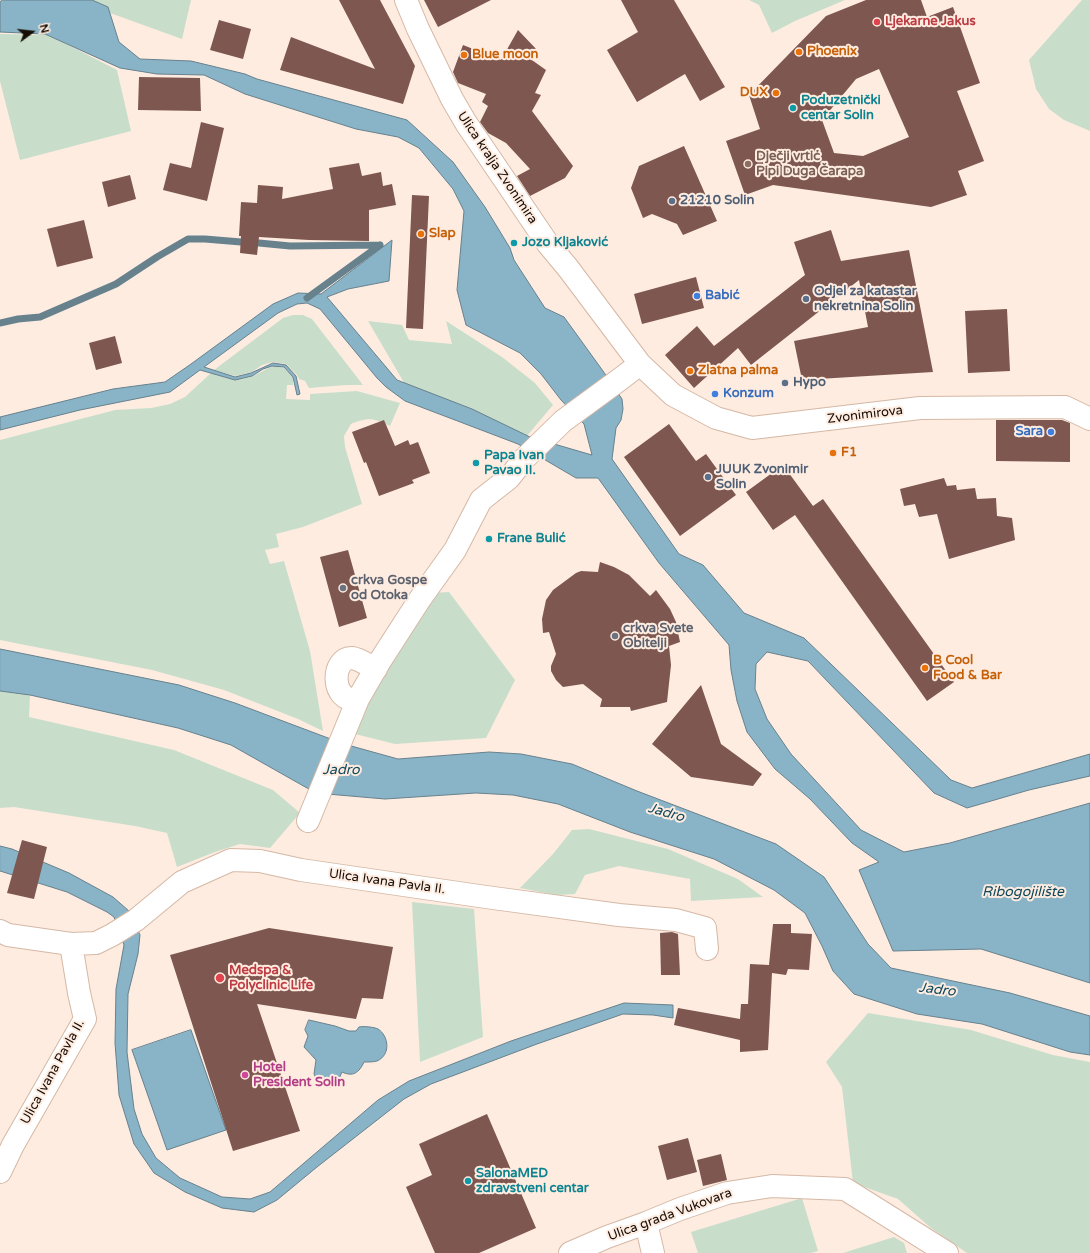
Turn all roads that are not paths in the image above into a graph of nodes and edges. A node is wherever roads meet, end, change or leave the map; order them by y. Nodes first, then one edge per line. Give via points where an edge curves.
1 (406, 0) edge
2 (640, 364) junction
3 (672, 395) joint
4 (1090, 419) edge
5 (376, 669) junction
6 (358, 699) junction
7 (308, 821) dead end
8 (0, 931) edge
9 (71, 944) junction
10 (707, 949) dead end
11 (0, 1172) edge
12 (646, 1223) junction
13 (570, 1253) edge
14 (652, 1253) edge
15 (947, 1253) edge

1 - 2 street, Ulica kralja Zvonimira via 466,124 548,244
2 - 3 street, Ulica kralja Zvonimira
2 - 5 street via 563,421 524,459 509,478 481,500 455,550 420,599
3 - 4 street, Zvonimirova via 716,418 752,428 920,408 1065,407
5 - 6 street
5 - 6 street via 350,658 345,660 337,672 336,680 343,696 351,700
6 - 7 street
8 - 9 street, Ulica Ivana Pavla II. via 8,935
9 - 10 street, Ulica Ivana Pavla II. via 96,943 112,935 136,920 182,882 232,860 260,861 301,870 478,896 676,920 705,928
9 - 11 street, Ulica Ivana Pavla II. via 85,1019 12,1144
12 - 13 street, Ulica grada Vukovara
12 - 14 street
12 - 15 street, Ulica grada Vukovara via 727,1193 772,1186 845,1189

